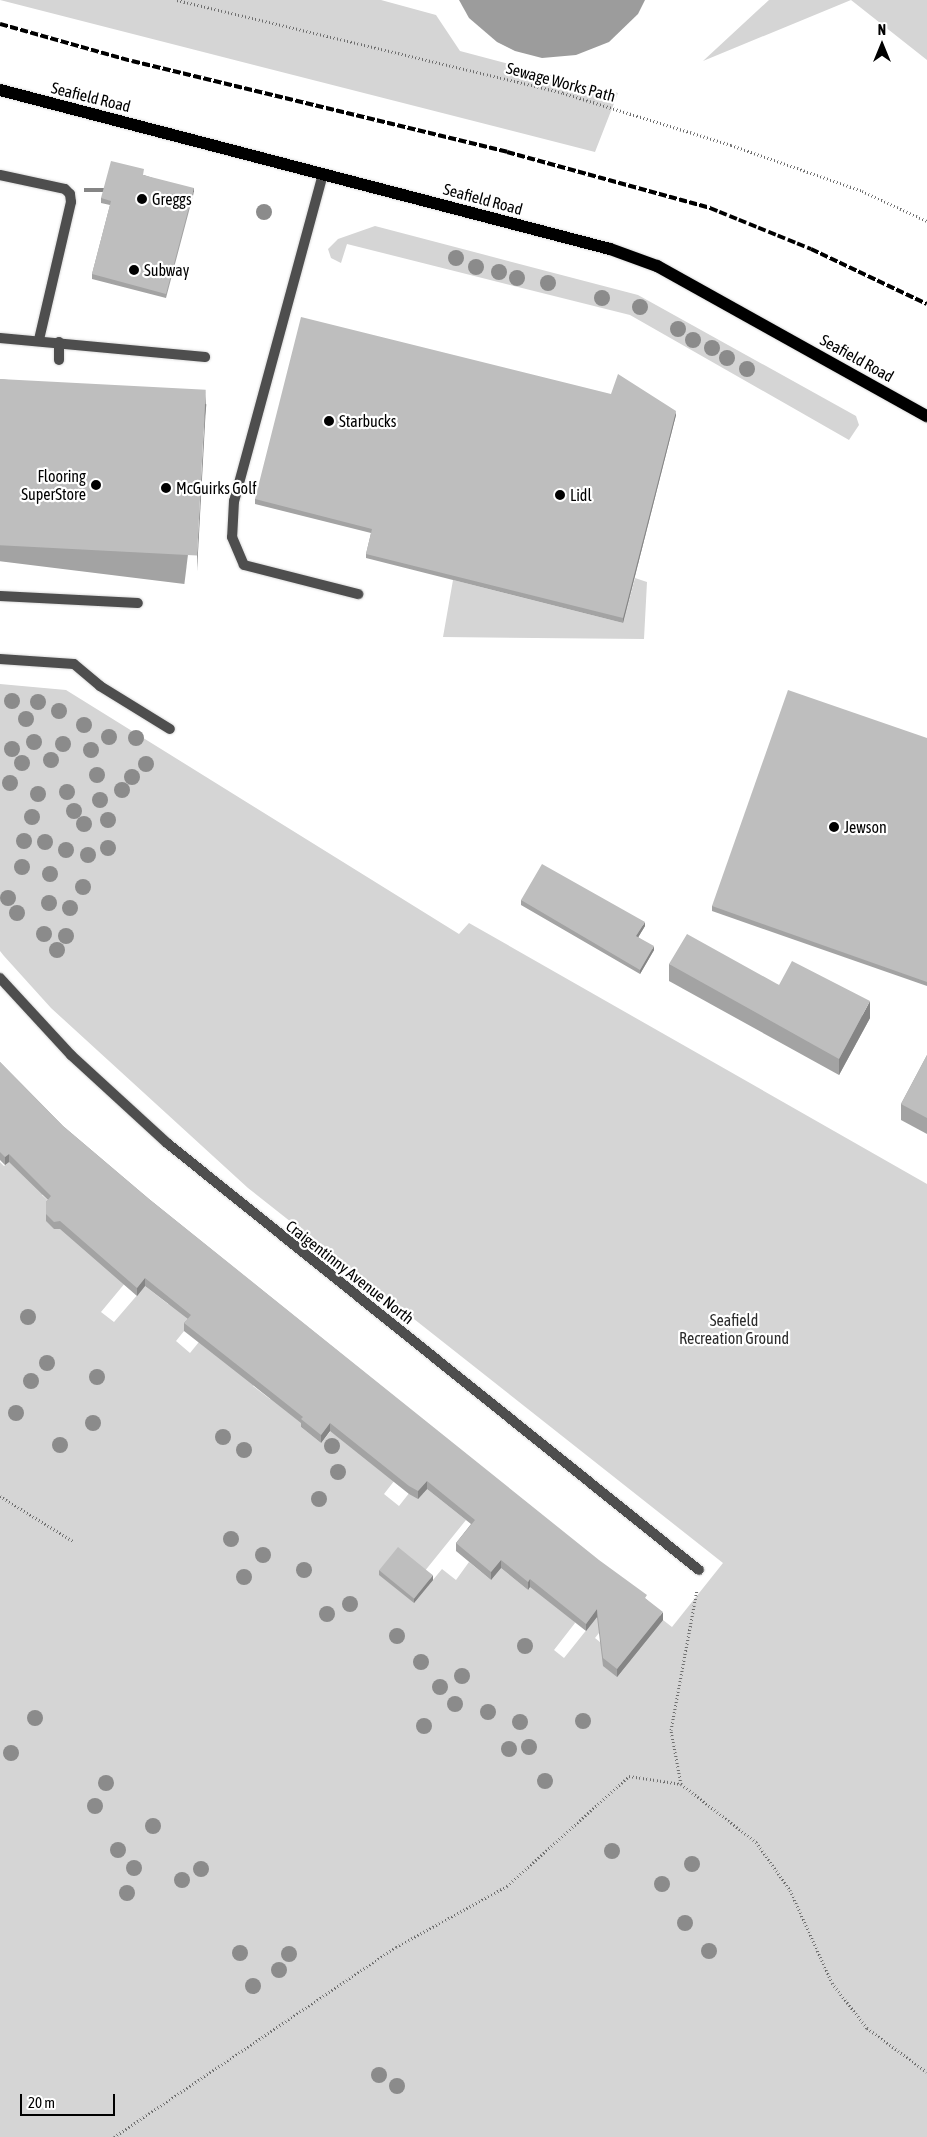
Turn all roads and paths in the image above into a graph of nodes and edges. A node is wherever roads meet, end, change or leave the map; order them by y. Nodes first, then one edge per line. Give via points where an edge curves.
1 (177, 0) edge
2 (0, 90) edge
3 (0, 174) edge
4 (323, 174) junction
5 (927, 221) edge
6 (0, 338) edge
7 (39, 340) junction
8 (60, 342) junction
9 (205, 357) dead end
10 (59, 360) dead end
11 (927, 416) edge
12 (358, 594) dead end
13 (0, 596) edge
14 (138, 603) dead end
15 (0, 659) edge
16 (170, 729) dead end
17 (0, 978) edge
18 (0, 1496) edge
19 (73, 1541) dead end
20 (699, 1570) joint
21 (680, 1784) junction
22 (927, 2072) edge
23 (114, 2137) edge

1 - 5 path, Sewage Works Path via 563,93 862,191
2 - 4 main road, Seafield Road
3 - 7 street via 64,189 70,194 71,202
4 - 11 main road, Seafield Road via 610,249 657,266
4 - 12 street via 234,501 232,537 244,565
6 - 7 street
7 - 8 street
8 - 9 street
8 - 10 street
13 - 14 street
15 - 16 street via 74,664 100,686
17 - 20 street, Craigentinny Avenue North via 71,1055 167,1143
18 - 19 path
20 - 21 path via 694,1616 671,1730
21 - 22 path via 756,1842 790,1890 832,1983 867,2028
21 - 23 path via 629,1776 507,1886 396,1947

